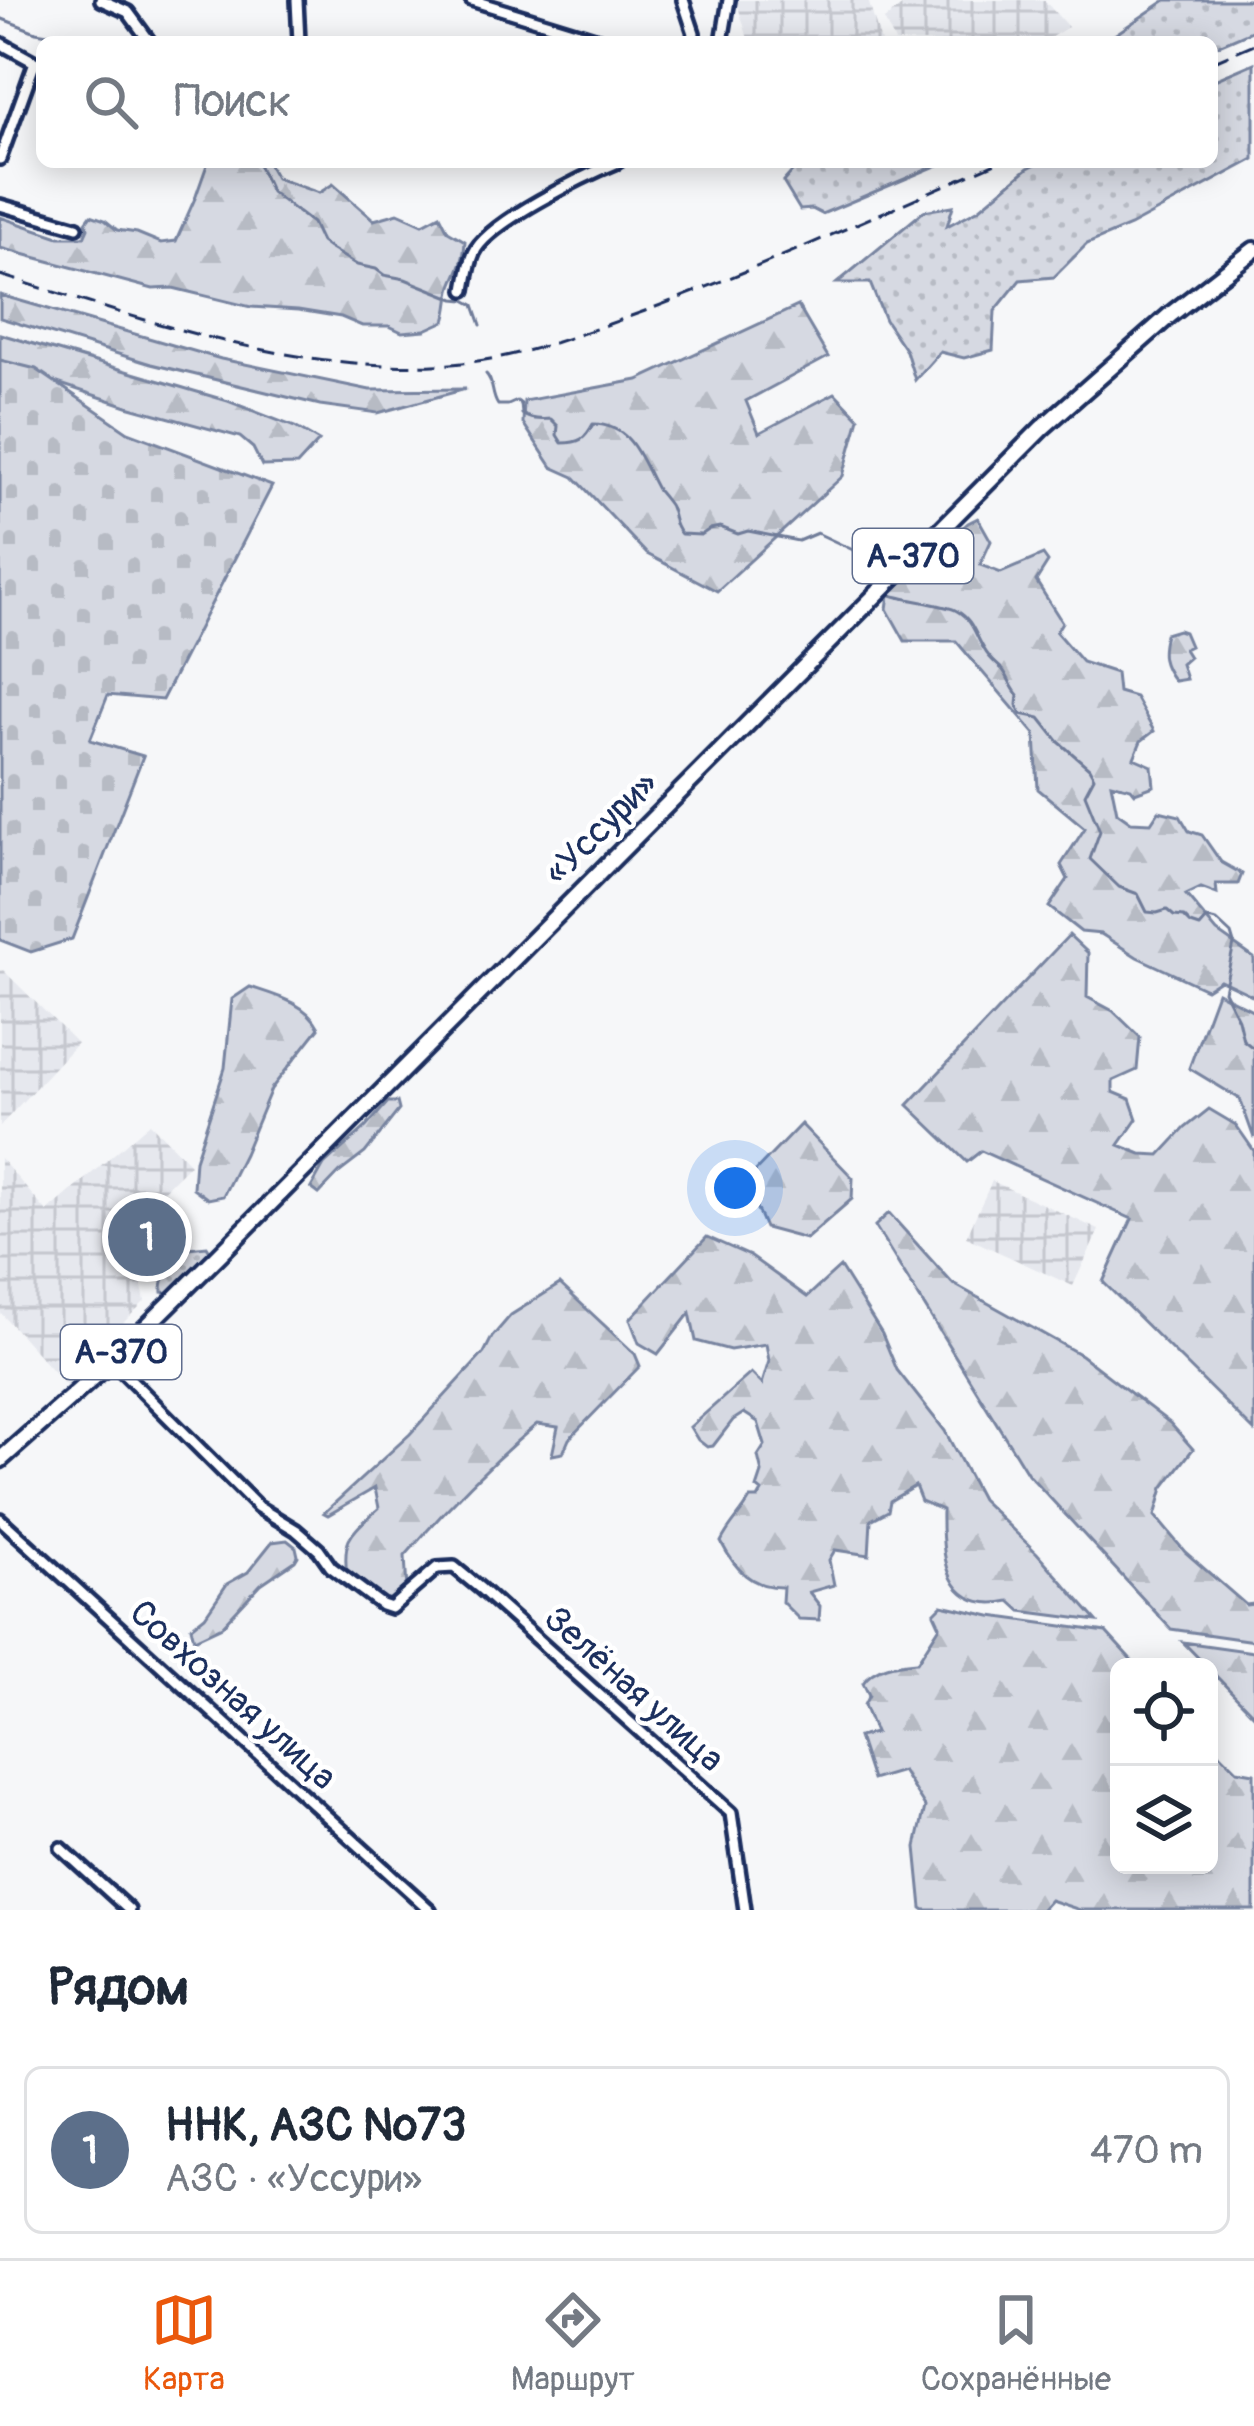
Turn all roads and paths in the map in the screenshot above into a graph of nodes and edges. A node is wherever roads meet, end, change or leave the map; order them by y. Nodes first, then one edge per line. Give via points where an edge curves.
1 (101, 0) edge
2 (297, 0) edge
3 (471, 0) edge
4 (683, 0) edge
5 (729, 0) edge
6 (146, 36) edge
7 (299, 36) edge
8 (588, 36) edge
9 (694, 36) edge
10 (723, 36) edge
11 (0, 43) edge
12 (36, 63) edge
13 (36, 69) edge
14 (0, 159) edge
15 (604, 168) edge
16 (0, 205) edge
17 (76, 226) dead end
18 (1254, 250) edge
19 (464, 290) dead end
20 (112, 1361) junction
21 (0, 1460) edge
22 (0, 1519) edge
23 (61, 1848) dead end
24 (129, 1910) edge
25 (430, 1910) edge
26 (745, 1910) edge

1 - 6 street via 128,12
2 - 7 street
3 - 8 street
4 - 9 street
5 - 10 street
11 - 12 street
13 - 14 street
15 - 19 street via 496,229 474,250
16 - 17 street
18 - 20 highway, «Уссури» / А-370 via 1042,428
20 - 21 highway, «Уссури» / А-370
20 - 26 street, Зелёная улица via 259,1507 382,1605 392,1608 437,1568 454,1567 481,1589 731,1813
22 - 25 street, Совхозная улица
23 - 24 street

